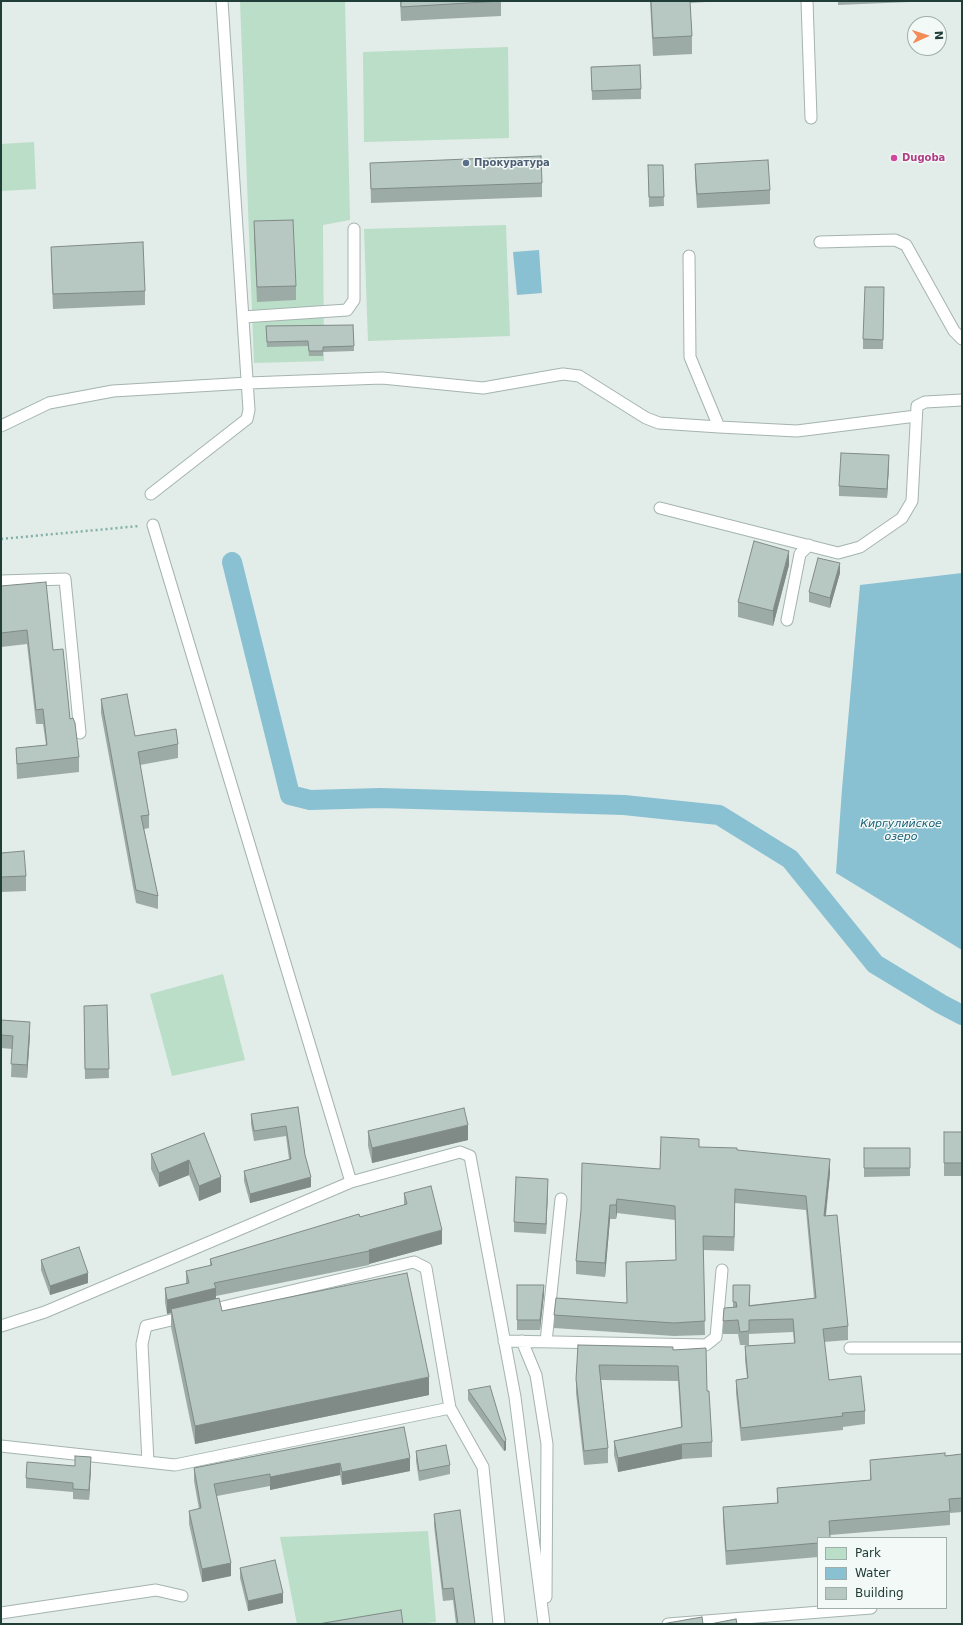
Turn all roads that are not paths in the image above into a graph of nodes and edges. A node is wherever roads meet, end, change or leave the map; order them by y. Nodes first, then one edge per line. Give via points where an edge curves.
1 (222, 1) edge
2 (807, 1) edge
3 (811, 118) dead end
4 (354, 229) dead end
5 (820, 242) dead end
6 (689, 256) dead end
7 (243, 317) junction
8 (962, 339) edge
9 (248, 383) junction
10 (962, 400) edge
11 (916, 416) junction
12 (1, 426) edge
13 (719, 427) junction
14 (151, 494) dead end
15 (660, 508) dead end
16 (153, 525) road end
17 (809, 545) junction
18 (1, 582) edge
19 (787, 620) dead end
20 (80, 733) dead end
21 (351, 1182) junction
22 (561, 1199) dead end
23 (722, 1270) dead end
24 (1, 1326) edge
25 (504, 1341) junction
26 (522, 1341) junction
27 (546, 1342) junction
28 (850, 1348) dead end
29 (962, 1348) edge
30 (450, 1408) junction
31 (1, 1446) edge
32 (148, 1462) junction
33 (182, 1596) dead end
34 (858, 1609) edge
35 (1, 1613) edge
36 (499, 1624) edge
37 (544, 1624) edge
38 (668, 1624) edge

1 - 7 lane
2 - 3 lane
4 - 7 lane via 354,300 347,310
5 - 8 lane via 896,240 906,245 954,331
6 - 13 lane via 690,357
7 - 9 lane
9 - 12 lane via 113,391 49,403
9 - 13 lane via 382,378 483,388 563,374 579,376 646,418 659,423
9 - 14 lane via 247,419
10 - 11 lane via 925,402 917,406
11 - 13 lane via 797,431
11 - 17 lane via 912,501 902,518 860,547 838,553
15 - 17 lane
16 - 21 lane
17 - 19 lane via 800,554
18 - 20 lane via 65,580
21 - 24 lane via 44,1312
21 - 25 lane via 460,1152 470,1156
22 - 27 lane
23 - 27 lane via 716,1337 706,1345
25 - 26 lane
25 - 37 lane via 515,1397
26 - 27 lane
26 - 37 lane via 536,1375 547,1444
28 - 29 lane
30 - 32 lane via 175,1465
30 - 32 lane via 426,1268 414,1262 146,1326 142,1344
30 - 36 lane via 483,1467
31 - 32 lane
33 - 35 lane via 156,1590
34 - 38 lane

